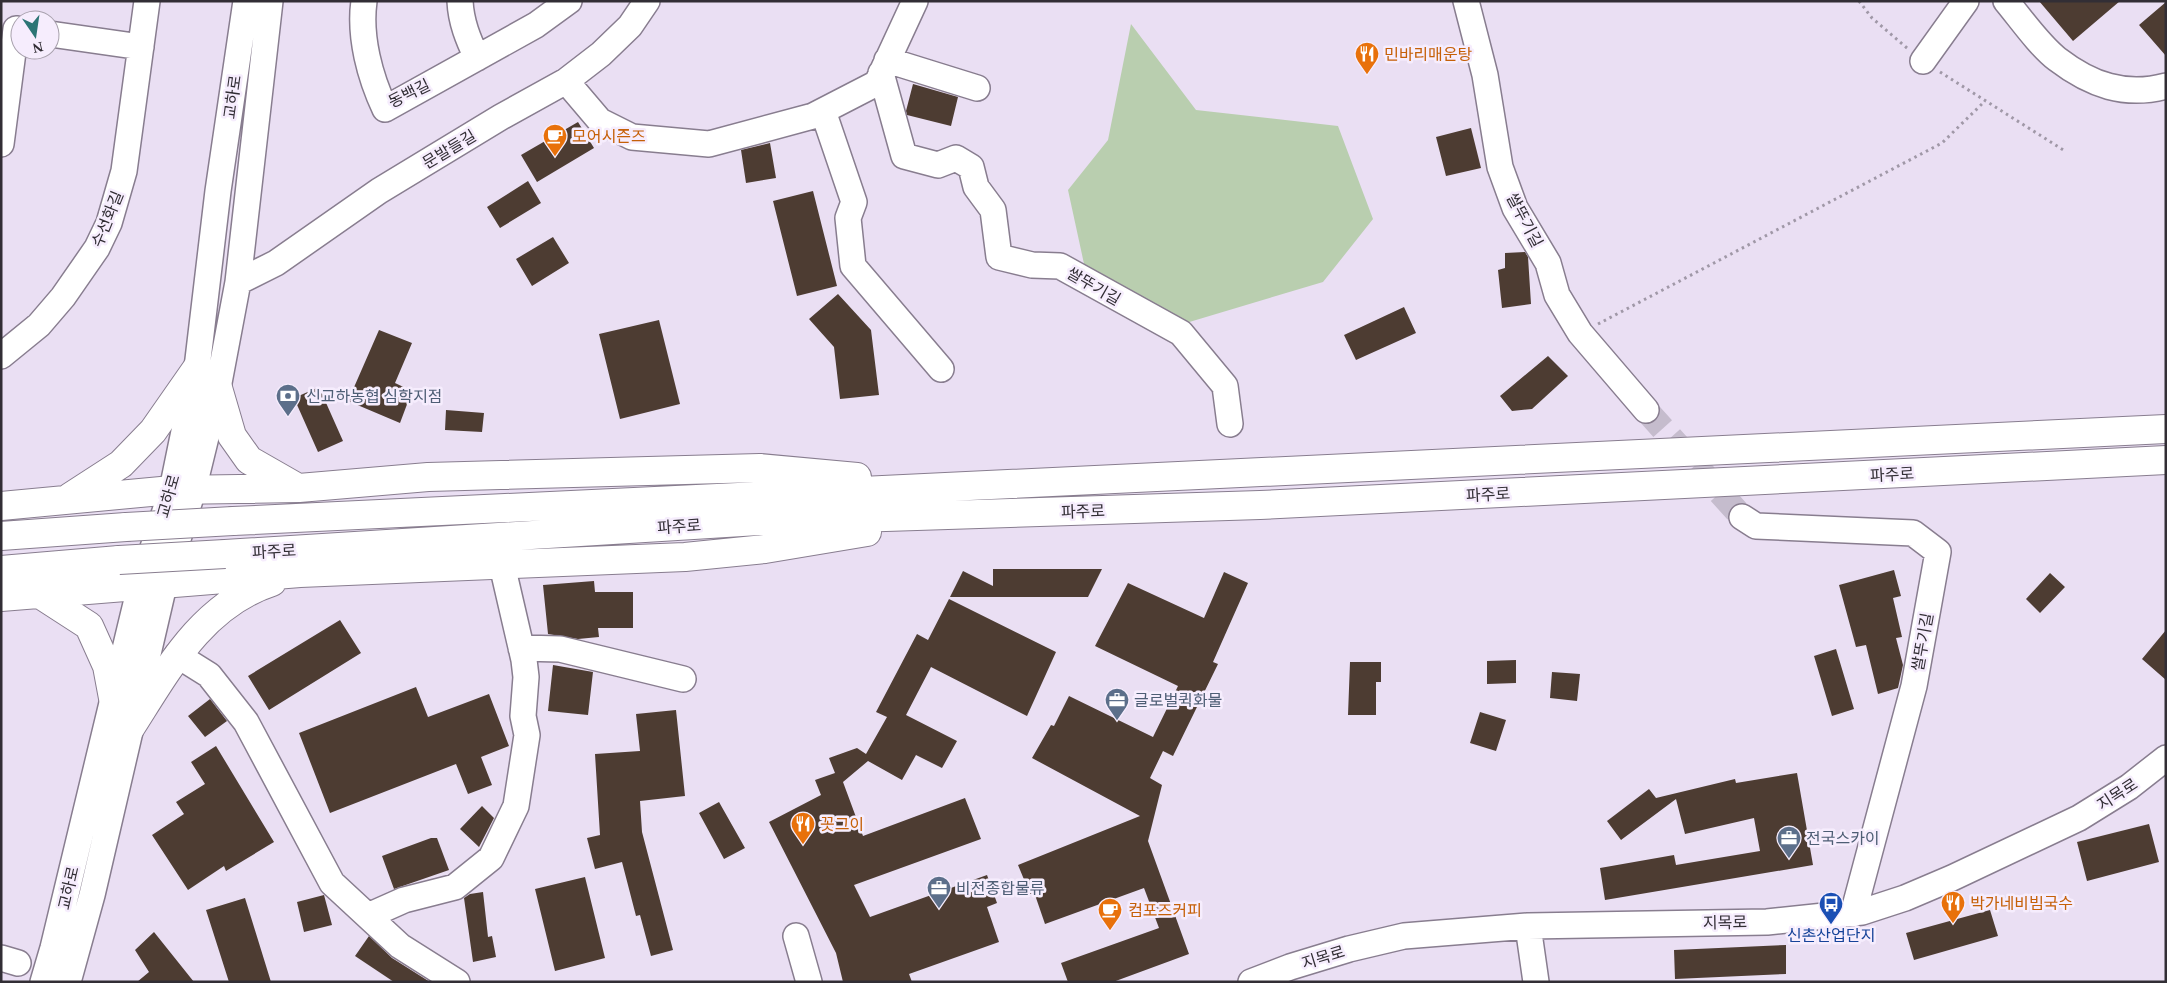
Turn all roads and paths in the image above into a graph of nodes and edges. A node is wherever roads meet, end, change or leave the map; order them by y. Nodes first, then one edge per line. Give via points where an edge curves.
1 (147, 1) edge
2 (246, 1) edge
3 (270, 1) edge
4 (364, 1) edge
5 (460, 1) edge
6 (569, 1) edge
7 (647, 1) edge
8 (915, 1) edge
9 (1466, 1) edge
10 (1859, 1) edge
11 (1966, 1) edge
12 (2006, 1) edge
13 (60, 35) edge
14 (141, 47) junction
15 (10, 58) edge
16 (477, 58) junction
17 (1923, 61) junction
18 (884, 67) junction
19 (566, 81) junction
20 (2166, 86) edge
21 (976, 88) dead end
22 (1985, 101) junction
23 (823, 111) junction
24 (1, 144) edge
25 (2065, 151) dead end
26 (238, 282) junction
27 (1580, 333) junction
28 (1, 356) edge
29 (197, 368) junction
30 (941, 369) dead end
31 (218, 388) junction
32 (1646, 410) tunnel mouth
33 (1230, 424) dead end
34 (2166, 429) edge
35 (2166, 460) edge
36 (953, 486) junction
37 (299, 488) junction
38 (183, 490) junction
39 (66, 500) junction
40 (1, 506) edge
41 (972, 515) junction
42 (1749, 522) tunnel mouth
43 (1, 536) edge
44 (502, 565) junction
45 (1, 570) edge
46 (300, 574) junction
47 (152, 586) junction
48 (38, 593) junction
49 (1, 597) edge
50 (521, 648) junction
51 (177, 655) junction
52 (683, 679) dead end
53 (112, 698) junction
54 (129, 730) junction
55 (2166, 758) edge
56 (1853, 914) junction
57 (368, 916) junction
58 (1528, 926) junction
59 (796, 936) dead end
60 (43, 982) edge
61 (68, 982) edge
62 (457, 982) edge
63 (809, 982) edge
64 (1251, 982) edge
65 (1536, 982) edge

1 - 14 street, 수선화길
2 - 29 street, 교하로 via 218,191
3 - 26 street, 교하로
4 - 16 street, 동백길 via 367,56 374,85 385,108
5 - 16 street via 467,36
6 - 16 street, 동백길 via 536,25
7 - 19 street, 문발들길 via 630,26
8 - 18 street
9 - 27 street, 쌀뚜기길 via 1485,75 1500,167 1515,208 1548,263 1557,295
10 - 17 path via 1872,18
11 - 17 street
12 - 20 street via 2057,59 2103,87 2145,92
13 - 14 street
14 - 28 street, 수선화길 via 124,171 109,222 64,297 39,325
15 - 24 street
17 - 22 path
18 - 21 street
18 - 23 street via 877,83
18 - 33 street, 쌀뚜기길 via 904,156 938,166 956,158 971,167 976,187 993,210 999,257 1032,265 1060,266 1181,333 1225,386
19 - 23 street via 600,121 632,137 709,144
19 - 26 street, 문발들길 via 379,191 276,263
22 - 25 path
22 - 27 path via 1942,143
23 - 30 street via 854,202 848,218 853,266
26 - 31 street, 교하로
27 - 32 street, 쌀뚜기길
29 - 38 street, 교하로
29 - 39 main road via 153,431 121,464
31 - 37 main road via 232,436 248,460
31 - 38 street, 교하로
34 - 36 main road, 파주로
35 - 41 main road, 파주로 via 1260,505
36 - 37 main road via 760,468 428,477
36 - 43 main road, 파주로, bridge via 233,521
37 - 38 main road
38 - 39 main road
38 - 47 street, 교하로
39 - 40 main road
41 - 44 main road via 756,550 685,557
41 - 45 main road, 파주로, bridge via 758,521
42 - 56 street, 쌀뚜기길 via 1913,533 1938,552 1914,686
44 - 46 main road
44 - 50 street
46 - 47 main road
46 - 51 main road via 249,590 198,630
47 - 48 main road
47 - 53 street, 교하로
47 - 54 street, 교하로
48 - 49 main road
48 - 53 main road via 89,626 107,666
50 - 52 street via 560,648
50 - 57 street via 526,677 523,716 527,735 516,806 491,858 455,887 404,900
51 - 54 main road
51 - 57 street via 209,675 246,722 332,883
53 - 60 street, 교하로
54 - 61 street, 교하로 via 92,895
55 - 56 street, 지목로 via 2129,787 2079,818 1905,898
56 - 58 street, 지목로 via 1767,922
57 - 62 street via 400,946
58 - 64 street, 지목로 via 1404,936 1349,949
58 - 65 street
59 - 63 street

